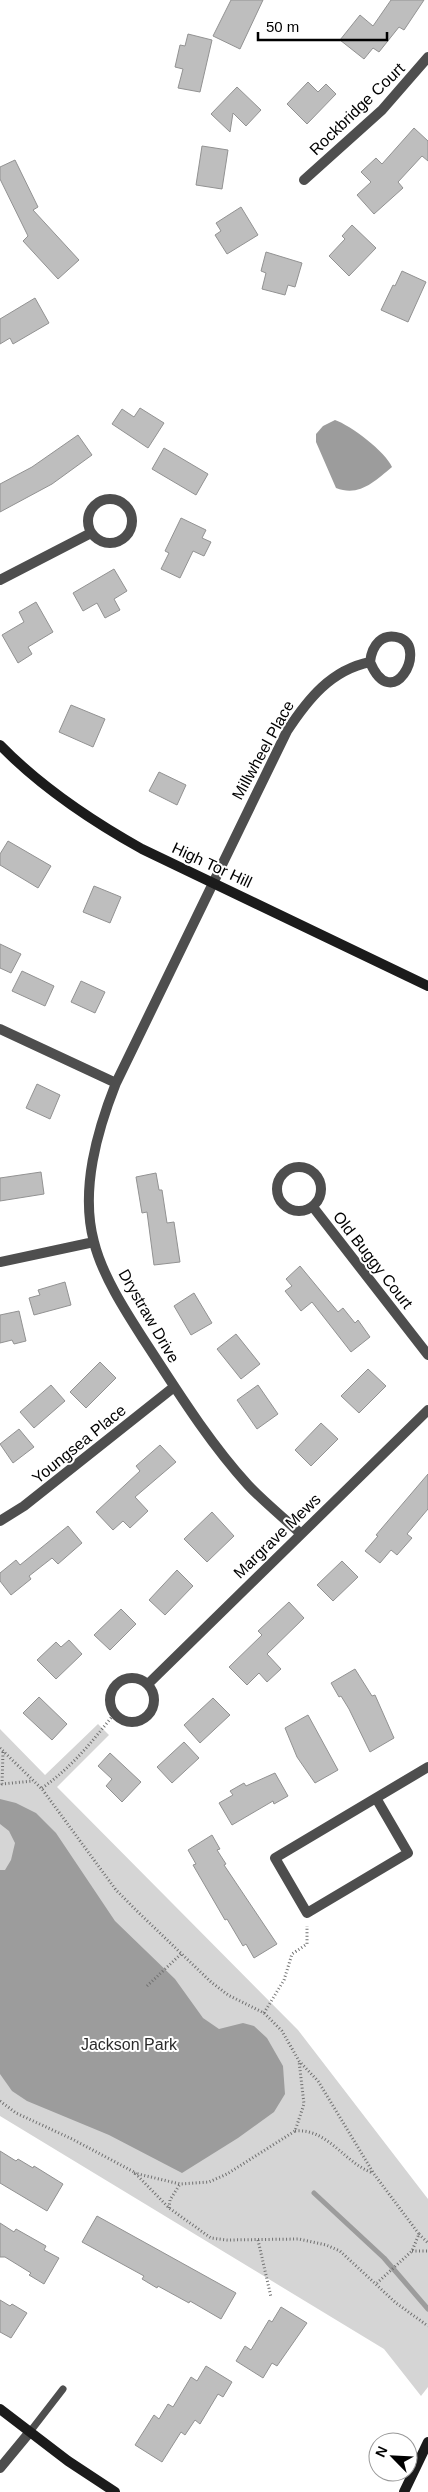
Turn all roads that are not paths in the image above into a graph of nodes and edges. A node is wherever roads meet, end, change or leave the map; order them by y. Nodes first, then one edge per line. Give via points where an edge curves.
1 (428, 57) edge
2 (304, 180) dead end
3 (91, 533) junction
4 (0, 580) edge
5 (370, 662) junction
6 (0, 745) edge
7 (212, 882) junction
8 (428, 986) edge
9 (0, 1029) edge
10 (116, 1083) junction
11 (313, 1207) junction
12 (94, 1242) junction
13 (0, 1262) edge
14 (428, 1355) edge
15 (174, 1387) junction
16 (428, 1410) edge
17 (0, 1522) edge
18 (301, 1534) junction
19 (148, 1684) junction
20 (428, 1767) edge
21 (376, 1798) junction
22 (63, 2389) dead end
23 (0, 2409) edge
24 (30, 2433) junction
25 (428, 2442) edge
26 (0, 2468) edge
27 (115, 2492) edge
28 (404, 2492) edge

1 - 2 street, Rockbridge Court via 382,110
3 - 3 street via 104,543 120,542 132,528 129,509 115,499 100,501 89,515
3 - 4 street
5 - 5 street via 371,650 386,637 404,639 412,646 415,655 415,664 409,675 399,681 382,680
5 - 7 street, Millwheel Place via 352,665 337,675 319,688 303,707 268,767
6 - 7 street, High Tor Hill via 58,798 99,825
7 - 8 street, High Tor Hill
7 - 10 street, Drystraw Drive
9 - 10 street
10 - 12 street, Drystraw Drive via 100,1125 93,1157 90,1186
11 - 11 street, Old Buggy Court via 322,1189 317,1175 298,1166 288,1170 278,1185 282,1202 297,1211
11 - 14 street, Old Buggy Court
12 - 13 street
12 - 15 street, Drystraw Drive via 127,1313
15 - 17 street, Youngsea Place
15 - 18 street, Drystraw Drive via 249,1486
16 - 18 street, Margrave Mews
18 - 19 street, Margrave Mews
19 - 19 street via 139,1678 128,1677 118,1682 109,1698 114,1714 129,1722 147,1716 154,1700
20 - 21 street
21 - 21 street via 276,1858 307,1912 408,1853
22 - 24 lane
23 - 24 street
24 - 26 street
24 - 27 street
25 - 28 street

